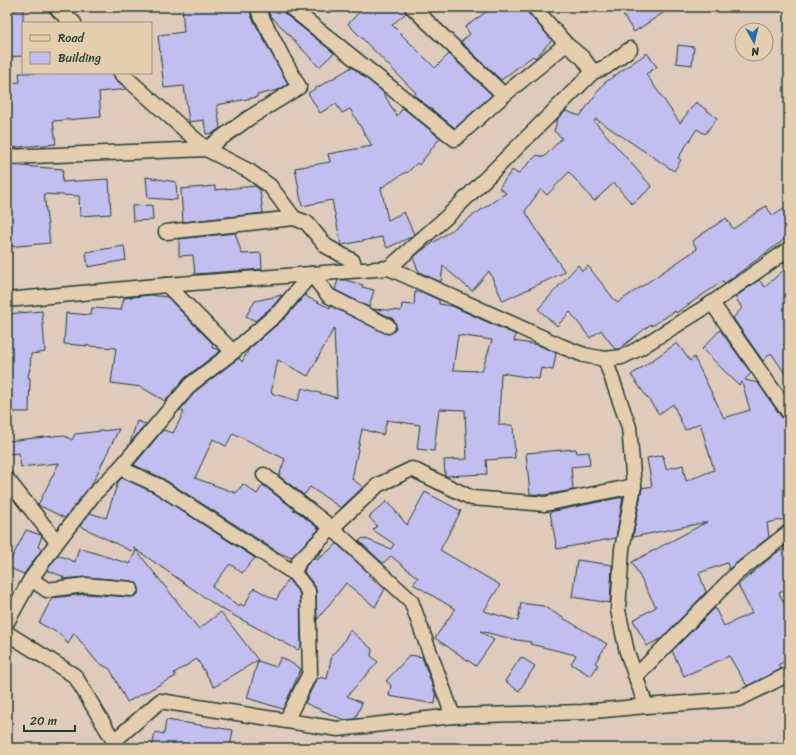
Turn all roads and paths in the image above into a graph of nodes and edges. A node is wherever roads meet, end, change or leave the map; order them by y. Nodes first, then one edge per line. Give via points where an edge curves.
1 (56, 7) edge
2 (261, 7) edge
3 (290, 7) edge
4 (412, 7) edge
5 (534, 7) edge
6 (73, 22) edge
7 (566, 44) junction
8 (630, 49) dead end
9 (592, 72) junction
10 (122, 74) edge
11 (504, 95) junction
12 (206, 149) junction
13 (7, 157) edge
14 (294, 218) junction
15 (166, 232) dead end
16 (789, 249) edge
17 (389, 268) junction
18 (355, 270) junction
19 (311, 274) junction
20 (167, 285) junction
21 (7, 300) edge
22 (712, 303) junction
23 (388, 326) dead end
24 (232, 352) junction
25 (605, 360) junction
26 (789, 413) edge
27 (120, 468) junction
28 (264, 475) dead end
29 (7, 479) edge
30 (634, 486) junction
31 (332, 528) junction
32 (789, 532) edge
33 (57, 542) junction
34 (294, 573) junction
35 (31, 579) junction
36 (131, 588) dead end
37 (7, 622) edge
38 (7, 633) edge
39 (789, 674) edge
40 (636, 676) junction
41 (646, 706) junction
42 (453, 716) junction
43 (286, 721) junction
44 (116, 744) edge

1 - 6 street
2 - 12 street via 259,12 299,87
3 - 11 street via 456,139
4 - 11 street
5 - 7 street
7 - 9 street via 583,58
7 - 11 street
8 - 9 street via 606,67
9 - 17 street via 450,214
10 - 12 street
12 - 13 street
12 - 14 street via 249,171 270,186
14 - 15 street
14 - 18 street via 307,223 326,246 353,261
16 - 22 street
17 - 18 street
17 - 25 street via 561,346
18 - 19 street
19 - 20 street
19 - 23 street via 329,296
19 - 24 street via 280,311
20 - 21 street
20 - 24 street
22 - 25 street via 638,349 622,357
22 - 26 street
24 - 27 street via 191,384
25 - 30 street via 630,427
27 - 33 street via 94,494
27 - 34 street via 156,485
28 - 31 street
29 - 33 street
30 - 31 street via 546,504 472,498 412,469 378,485
30 - 40 street via 622,549 618,610 627,652
31 - 34 street via 299,561
31 - 42 street via 411,601
32 - 40 street via 737,573
33 - 35 street
34 - 43 street via 308,591 310,673
35 - 36 street via 47,590 85,585
35 - 37 street
38 - 44 street via 75,676
39 - 41 street via 738,699
40 - 41 street
41 - 42 street via 583,712
42 - 43 street via 338,729
43 - 44 street via 160,702

